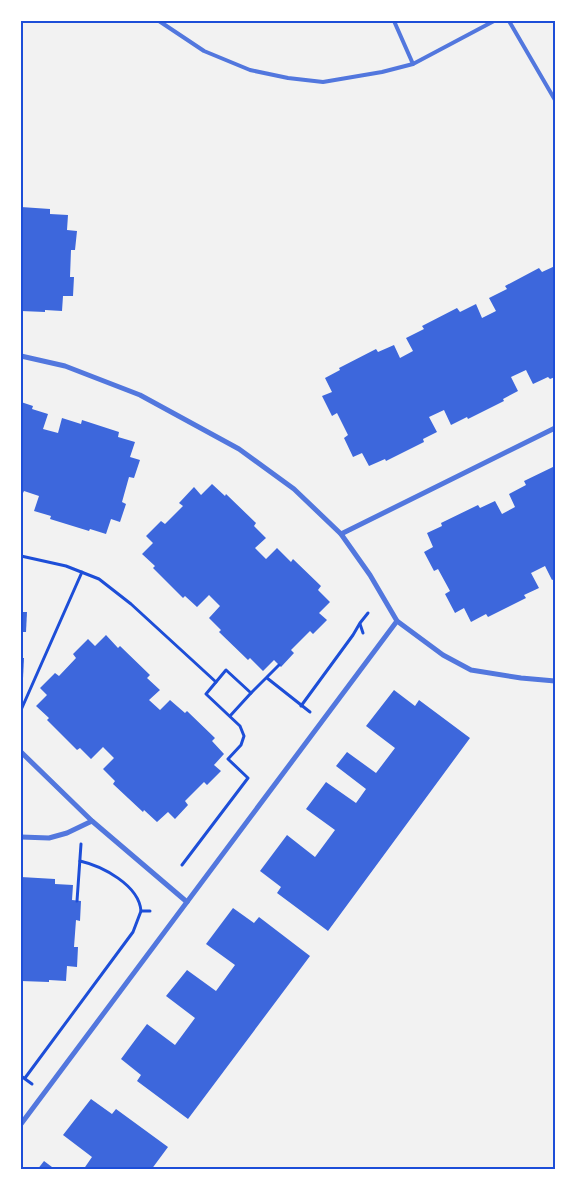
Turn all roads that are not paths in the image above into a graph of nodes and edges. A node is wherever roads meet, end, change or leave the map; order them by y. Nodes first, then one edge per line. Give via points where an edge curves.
1 (159, 21) edge
2 (394, 21) edge
3 (494, 21) edge
4 (509, 21) edge
5 (413, 64) junction
6 (555, 100) edge
7 (21, 356) edge
8 (555, 428) edge
9 (341, 534) junction
10 (397, 621) junction
11 (555, 681) edge
12 (21, 752) edge
13 (92, 821) junction
14 (21, 837) edge
15 (187, 902) junction
16 (21, 1124) edge

1 - 5 lane via 204,51 250,70 288,78 323,82
2 - 5 lane
3 - 5 lane
4 - 6 lane
7 - 9 street via 64,366 140,395 239,449 294,490
8 - 9 street
9 - 10 street
10 - 11 street via 443,655 471,670
10 - 15 street
12 - 13 street
13 - 14 street via 49,838
13 - 15 street
15 - 16 street

